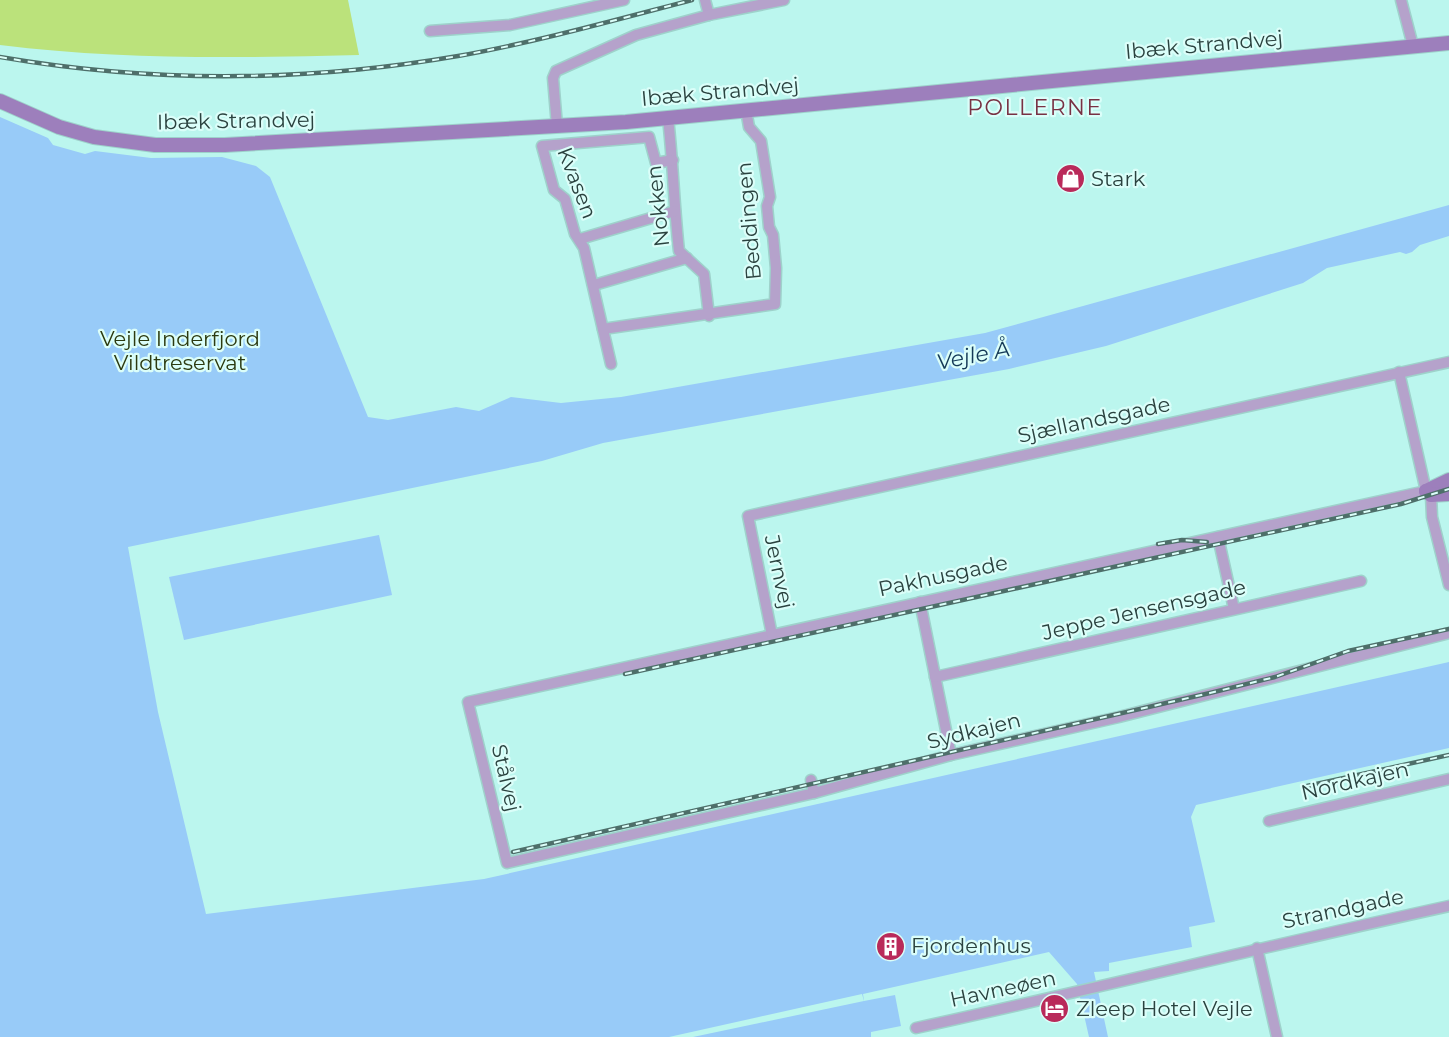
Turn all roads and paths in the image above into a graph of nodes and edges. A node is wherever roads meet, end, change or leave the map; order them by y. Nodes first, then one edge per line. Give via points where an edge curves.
1 (624, 0) edge
2 (705, 0) edge
3 (784, 0) edge
4 (1401, 0) edge
5 (709, 15) junction
6 (430, 31) dead end
7 (1449, 43) edge
8 (1413, 46) junction
9 (0, 101) edge
10 (746, 110) junction
11 (668, 118) junction
12 (557, 126) junction
13 (673, 160) junction
14 (675, 211) junction
15 (580, 239) junction
16 (687, 258) junction
17 (594, 285) junction
18 (709, 316) junction
19 (603, 329) junction
20 (1449, 362) edge
21 (611, 364) dead end
22 (1399, 372) junction
23 (1449, 480) edge
24 (1428, 493) junction
25 (1449, 494) edge
26 (748, 516) joint
27 (1218, 537) junction
28 (1361, 581) dead end
29 (1449, 585) edge
30 (920, 602) junction
31 (1234, 609) junction
32 (1449, 633) edge
33 (772, 635) junction
34 (935, 677) junction
35 (468, 702) joint
36 (951, 755) junction
37 (1449, 779) edge
38 (811, 780) dead end
39 (814, 793) junction
40 (1269, 821) dead end
41 (507, 863) joint
42 (1449, 906) edge
43 (1252, 950) junction
44 (1099, 988) joint
45 (916, 1028) dead end
46 (1277, 1037) edge

1 - 6 street via 510,25
2 - 5 street
3 - 5 street
4 - 8 street
5 - 12 street via 636,34 556,71 553,78
7 - 8 street, Ibæk Strandvej
8 - 10 street, Ibæk Strandvej
9 - 12 street, Ibæk Strandvej via 81,134 173,146
10 - 11 street, Ibæk Strandvej
10 - 18 street, Beddingen via 749,127 761,141 770,197 767,207 776,267 775,304
11 - 12 street, Ibæk Strandvej
11 - 13 street, Nokken
13 - 14 street, Nokken
13 - 15 street, Kvasen via 656,163 649,137 542,146 554,190 565,199
14 - 15 street, Kvasen
14 - 16 street, Nokken via 679,251
15 - 17 street, Kvasen
16 - 17 street
16 - 18 street, Nokken via 704,274
17 - 19 street, Kvasen
18 - 19 street, Beddingen
19 - 21 street, Kvasen
20 - 22 street, Sjællandsgade
22 - 24 street
22 - 26 street, Sjællandsgade
23 - 24 street, Pakhusgade
24 - 25 street, Pakhusgade
24 - 27 street, Pakhusgade
24 - 29 street
26 - 33 street, Jernvej
27 - 30 street, Pakhusgade
27 - 31 street
28 - 31 street, Jeppe Jensensgade
30 - 33 street, Pakhusgade
30 - 34 street
31 - 34 street, Jeppe Jensensgade
32 - 36 street, Sydkajen
33 - 35 street, Pakhusgade
34 - 36 street
35 - 41 street, Stålvej
36 - 39 street, Sydkajen
37 - 40 street, Nordkajen
38 - 39 street
39 - 41 street, Sydkajen
42 - 43 street, Strandgade
43 - 44 street, Strandgade
43 - 46 street
44 - 45 street, Havneøen

